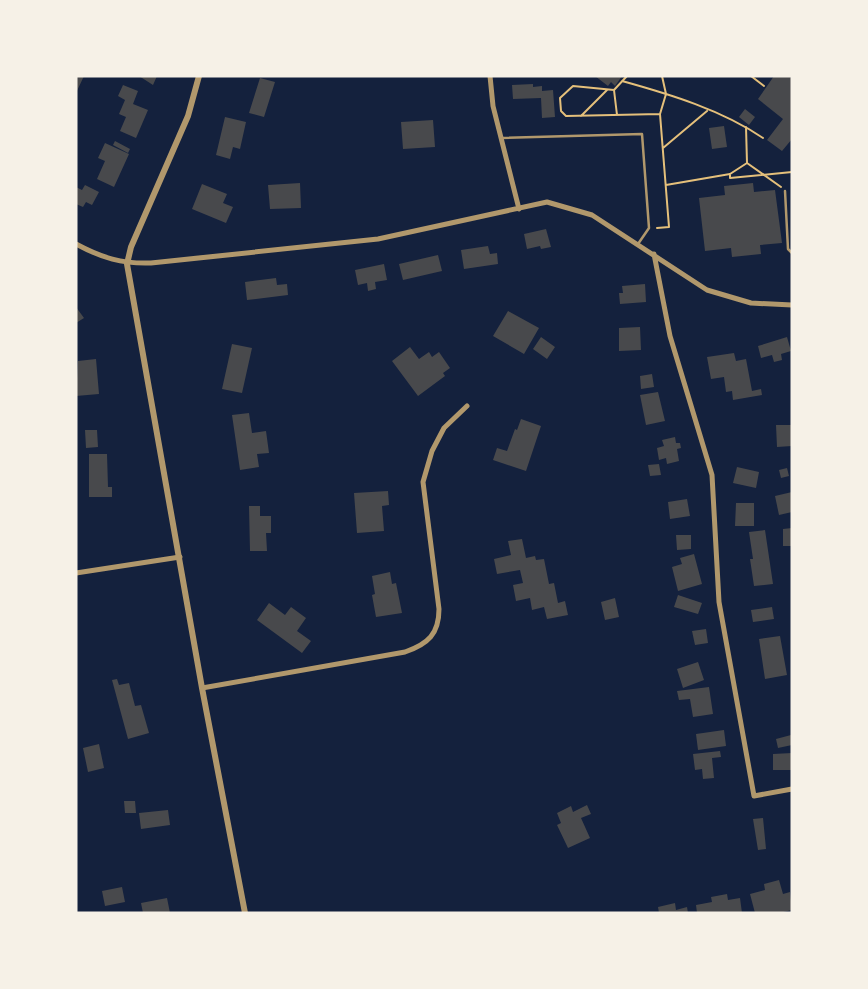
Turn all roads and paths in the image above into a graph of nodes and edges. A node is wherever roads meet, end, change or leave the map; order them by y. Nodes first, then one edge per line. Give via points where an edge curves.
1 (199, 76) edge
2 (490, 76) edge
3 (627, 76) edge
4 (662, 76) edge
5 (751, 76) edge
6 (622, 81) junction
7 (764, 86) dead end
8 (607, 90) junction
9 (614, 90) junction
10 (666, 94) junction
11 (707, 111) junction
12 (660, 114) dead end
13 (617, 115) dead end
14 (566, 116) dead end
15 (581, 116) dead end
16 (746, 127) junction
17 (501, 138) junction
18 (763, 138) dead end
19 (663, 148) dead end
20 (747, 162) junction
21 (792, 172) edge
22 (730, 174) junction
23 (763, 175) junction
24 (666, 186) dead end
25 (785, 191) joint
26 (519, 209) junction
27 (76, 244) edge
28 (638, 244) junction
29 (792, 252) edge
30 (654, 254) junction
31 (126, 264) junction
32 (792, 305) edge
33 (467, 406) dead end
34 (180, 557) junction
35 (76, 573) edge
36 (202, 688) junction
37 (792, 789) edge
38 (245, 913) edge

1 - 31 street via 188,116
2 - 17 street
3 - 6 path
4 - 10 path
5 - 7 path
6 - 9 path
6 - 10 path
8 - 9 path
8 - 14 path via 573,86 560,98 561,110
8 - 15 path
9 - 13 path
10 - 11 path
10 - 12 path
11 - 16 path
11 - 19 path
16 - 18 path
16 - 20 path
17 - 26 street
17 - 28 lane via 642,134 650,228
20 - 22 path
20 - 23 path
21 - 23 path
22 - 23 path via 730,178
22 - 24 path
23 - 25 path
25 - 29 lane via 788,249
26 - 28 street via 547,202 592,215
26 - 31 street via 378,239
27 - 31 street
28 - 30 street
30 - 32 street via 706,290 751,303
30 - 37 street via 670,336 712,475 719,602 754,796
31 - 34 street
33 - 36 street via 444,428 432,451 423,482 439,609 438,626 431,639 405,652
34 - 35 street
34 - 36 street
36 - 38 street

